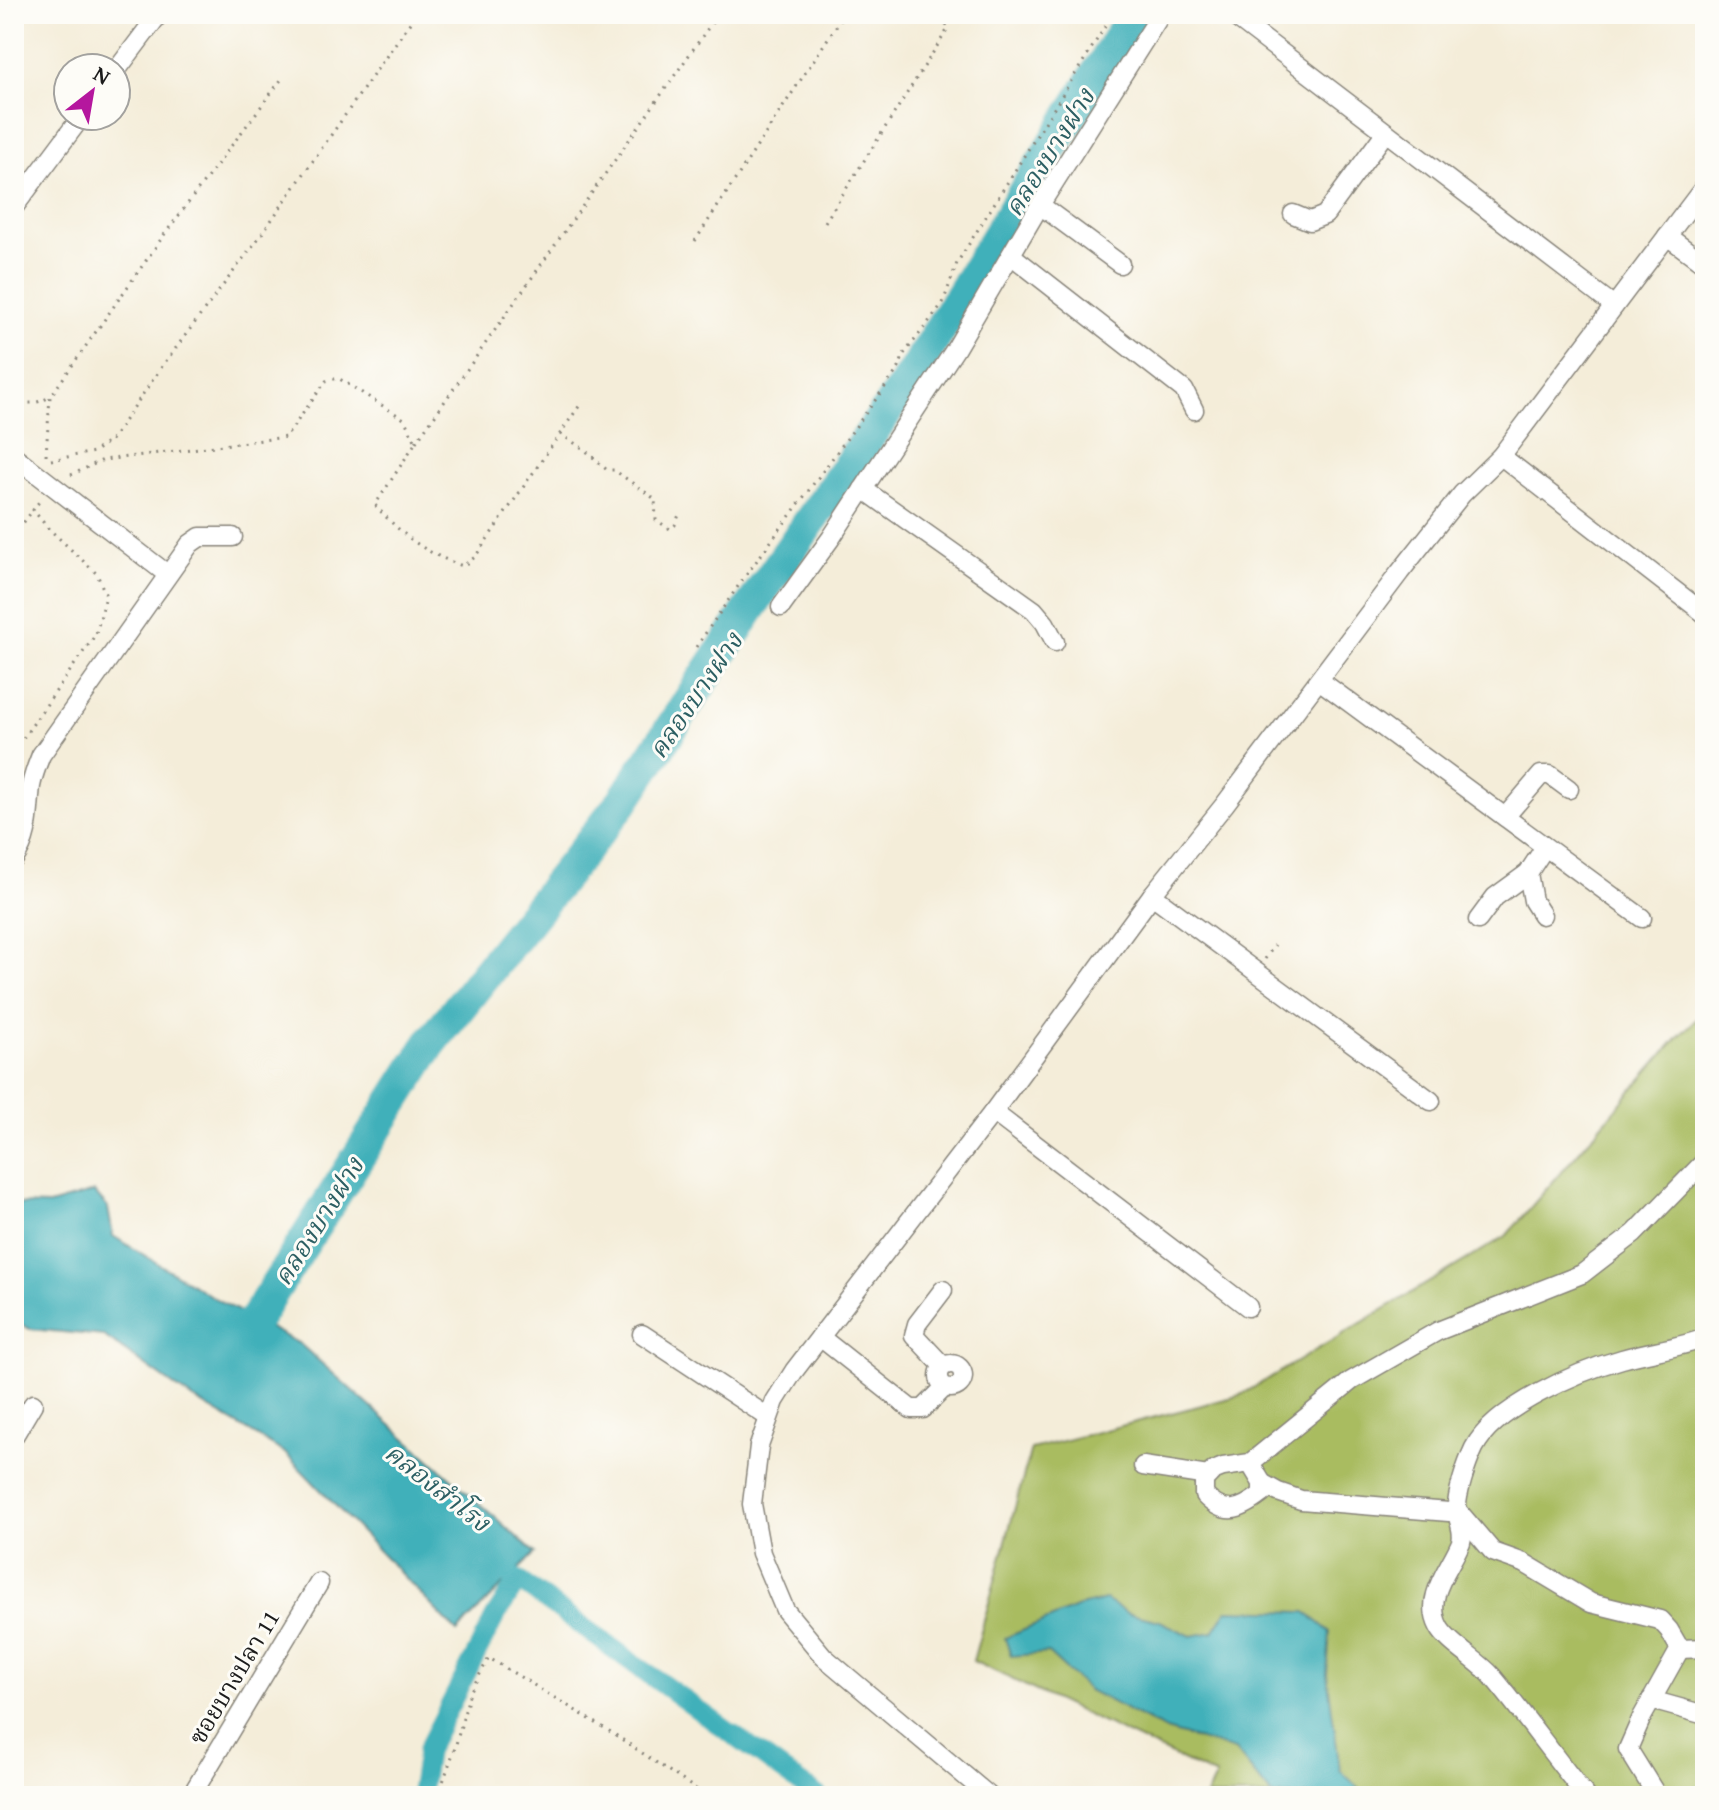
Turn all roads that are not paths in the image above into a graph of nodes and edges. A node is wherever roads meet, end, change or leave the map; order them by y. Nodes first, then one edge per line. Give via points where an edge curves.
1 (159, 14) edge
2 (1161, 14) edge
3 (1231, 14) edge
4 (130, 52) edge
5 (70, 132) edge
6 (1385, 133) junction
7 (1703, 192) edge
8 (1040, 205) junction
9 (14, 207) edge
10 (1293, 214) dead end
11 (1667, 236) junction
12 (1011, 255) junction
13 (1120, 264) dead end
14 (1705, 264) edge
15 (1614, 306) junction
16 (1194, 410) dead end
17 (14, 456) edge
18 (1501, 456) junction
19 (863, 489) junction
20 (233, 537) dead end
21 (167, 574) junction
22 (781, 607) dead end
23 (1705, 614) edge
24 (1055, 642) dead end
25 (1319, 680) junction
26 (1569, 789) dead end
27 (1505, 817) junction
28 (1545, 847) junction
29 (14, 859) edge
30 (1528, 873) junction
31 (1152, 895) junction
32 (1542, 915) dead end
33 (1642, 918) dead end
34 (1478, 920) dead end
35 (1431, 1101) dead end
36 (993, 1112) junction
37 (1705, 1161) edge
38 (943, 1290) dead end
39 (1248, 1307) dead end
40 (642, 1334) dead end
41 (820, 1337) junction
42 (1705, 1338) edge
43 (33, 1404) dead end
44 (768, 1417) junction
45 (14, 1436) edge
46 (1250, 1463) junction
47 (1143, 1466) dead end
48 (1208, 1476) junction
49 (1262, 1483) junction
50 (1457, 1510) junction
51 (319, 1583) dead end
52 (1705, 1648) edge
53 (1680, 1649) junction
54 (1651, 1700) junction
55 (1705, 1715) edge
56 (191, 1796) edge
57 (989, 1796) edge
58 (1586, 1796) edge
59 (1657, 1796) edge

1 - 4 street
2 - 8 street
3 - 6 street
5 - 9 street
6 - 10 street via 1325,215 1310,221
6 - 15 street
7 - 11 street
8 - 12 street
8 - 13 street
11 - 14 street
11 - 15 street
12 - 16 street via 1184,390
12 - 19 street
15 - 18 street
17 - 21 street via 36,467 51,485
18 - 23 street
18 - 25 street via 1462,494
19 - 22 street
19 - 24 street via 1034,610
20 - 21 street via 200,537
21 - 29 street via 41,755 32,782 29,822
25 - 27 street
25 - 31 street
26 - 27 street via 1550,775 1541,775
27 - 28 street
28 - 30 street
28 - 33 street
30 - 32 street via 1533,901
30 - 34 street via 1495,897
31 - 35 street
31 - 36 street
36 - 39 street
36 - 41 street
37 - 46 street via 1634,1234 1582,1274 1438,1331 1351,1381
38 - 41 street via 914,1335 943,1366 938,1379 945,1387 923,1409 911,1409
40 - 44 street
41 - 44 street
42 - 50 street via 1591,1369 1513,1410 1485,1431 1474,1449
43 - 45 street
44 - 57 street via 752,1504 761,1553 785,1610 824,1657
46 - 48 street via 1223,1467
46 - 49 street
47 - 48 street
48 - 49 street via 1204,1495 1215,1506 1230,1510 1262,1494
49 - 50 street via 1301,1500
50 - 53 street via 1493,1552 1524,1563 1591,1603 1660,1620
50 - 58 street via 1462,1539 1438,1588 1434,1605 1439,1627 1493,1677
51 - 56 street, ซอยบางปลา 11
52 - 53 street
53 - 54 street
54 - 55 street
54 - 59 street via 1628,1749

